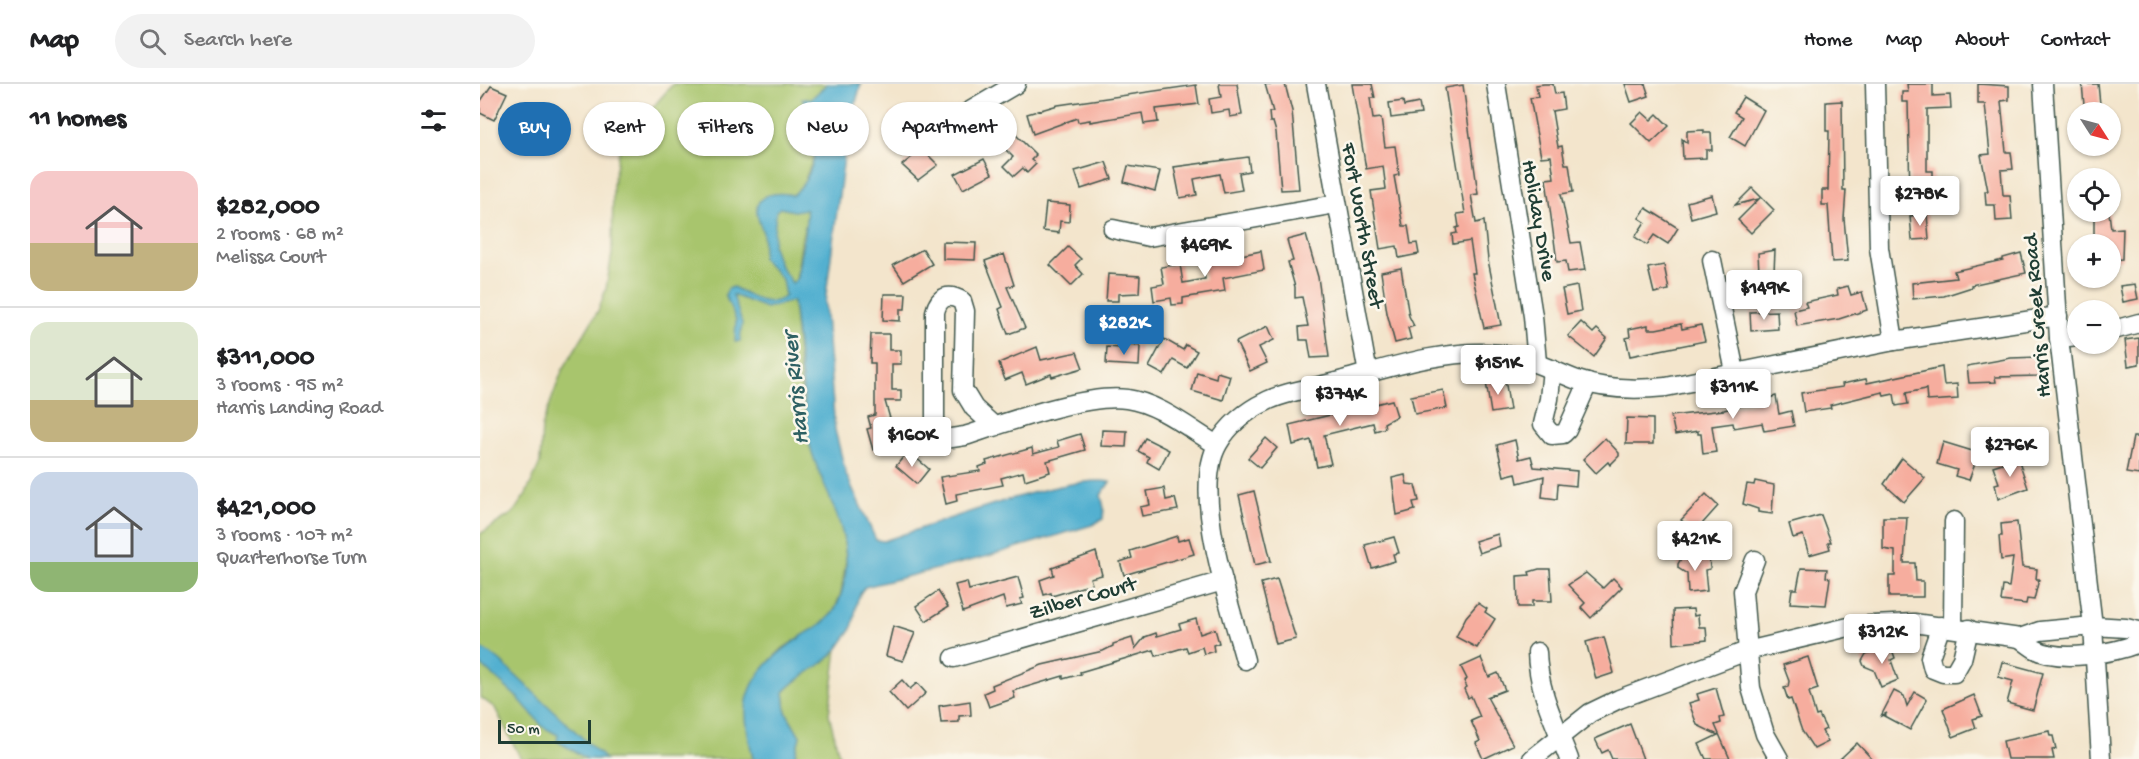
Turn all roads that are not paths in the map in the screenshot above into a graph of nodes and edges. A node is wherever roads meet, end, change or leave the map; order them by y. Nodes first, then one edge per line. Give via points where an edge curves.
1 (1016, 84) edge
2 (1316, 84) edge
3 (1496, 84) edge
4 (1875, 84) edge
5 (2043, 84) edge
6 (985, 102) edge
7 (1336, 204) junction
8 (1113, 229) dead end
9 (1712, 260) dead end
10 (2058, 316) junction
11 (2139, 323) edge
12 (2121, 328) edge
13 (2067, 337) edge
14 (2059, 338) junction
15 (1894, 340) junction
16 (1544, 366) junction
17 (1735, 372) junction
18 (1368, 374) junction
19 (1588, 383) junction
20 (995, 427) junction
21 (1217, 445) junction
22 (1954, 521) dead end
23 (1755, 560) dead end
24 (1223, 581) junction
25 (1954, 627) junction
26 (2092, 627) junction
27 (2139, 632) edge
28 (2020, 638) junction
29 (2139, 643) edge
30 (1747, 651) junction
31 (1537, 652) dead end
32 (2094, 654) junction
33 (954, 658) dead end
34 (1245, 660) dead end
35 (1560, 735) junction
36 (1533, 759) edge
37 (1569, 759) edge
38 (1779, 759) edge
39 (2101, 759) edge

1 - 6 street
2 - 7 street, Fort Worth Street
3 - 16 street, Holiday Drive
4 - 15 street via 1879,248
5 - 10 street, Harris Creek Road
7 - 8 street via 1149,237
7 - 18 street, Fort Worth Street
9 - 17 street
10 - 14 street, Harris Creek Road
10 - 15 street
11 - 12 street
13 - 14 street
14 - 26 street, Harris Creek Road
15 - 17 street
16 - 18 street via 1479,352
16 - 19 street
16 - 19 street, Holiday Drive via 1550,392 1542,424 1552,435 1567,430
17 - 19 street via 1641,390
18 - 21 street via 1266,401 1235,422
20 - 20 street via 954,439 938,435 935,428 935,312 944,297 953,295 962,301 965,311 963,390 974,408
20 - 21 street via 1088,401 1127,399 1148,405
21 - 24 street via 1208,475 1208,506
22 - 25 street
23 - 30 street via 1743,591
24 - 33 street, Zilber Court
24 - 34 street
25 - 28 street
25 - 30 street via 1903,623 1853,626
26 - 27 street
26 - 28 street via 2040,631
26 - 32 street, Harris Creek Road
28 - 32 street via 2037,651 2070,656
29 - 32 street
30 - 35 street via 1618,699
30 - 38 street via 1751,688 1765,734
31 - 35 street via 1538,677
32 - 39 street, Harris Creek Road
35 - 36 street
35 - 37 street

